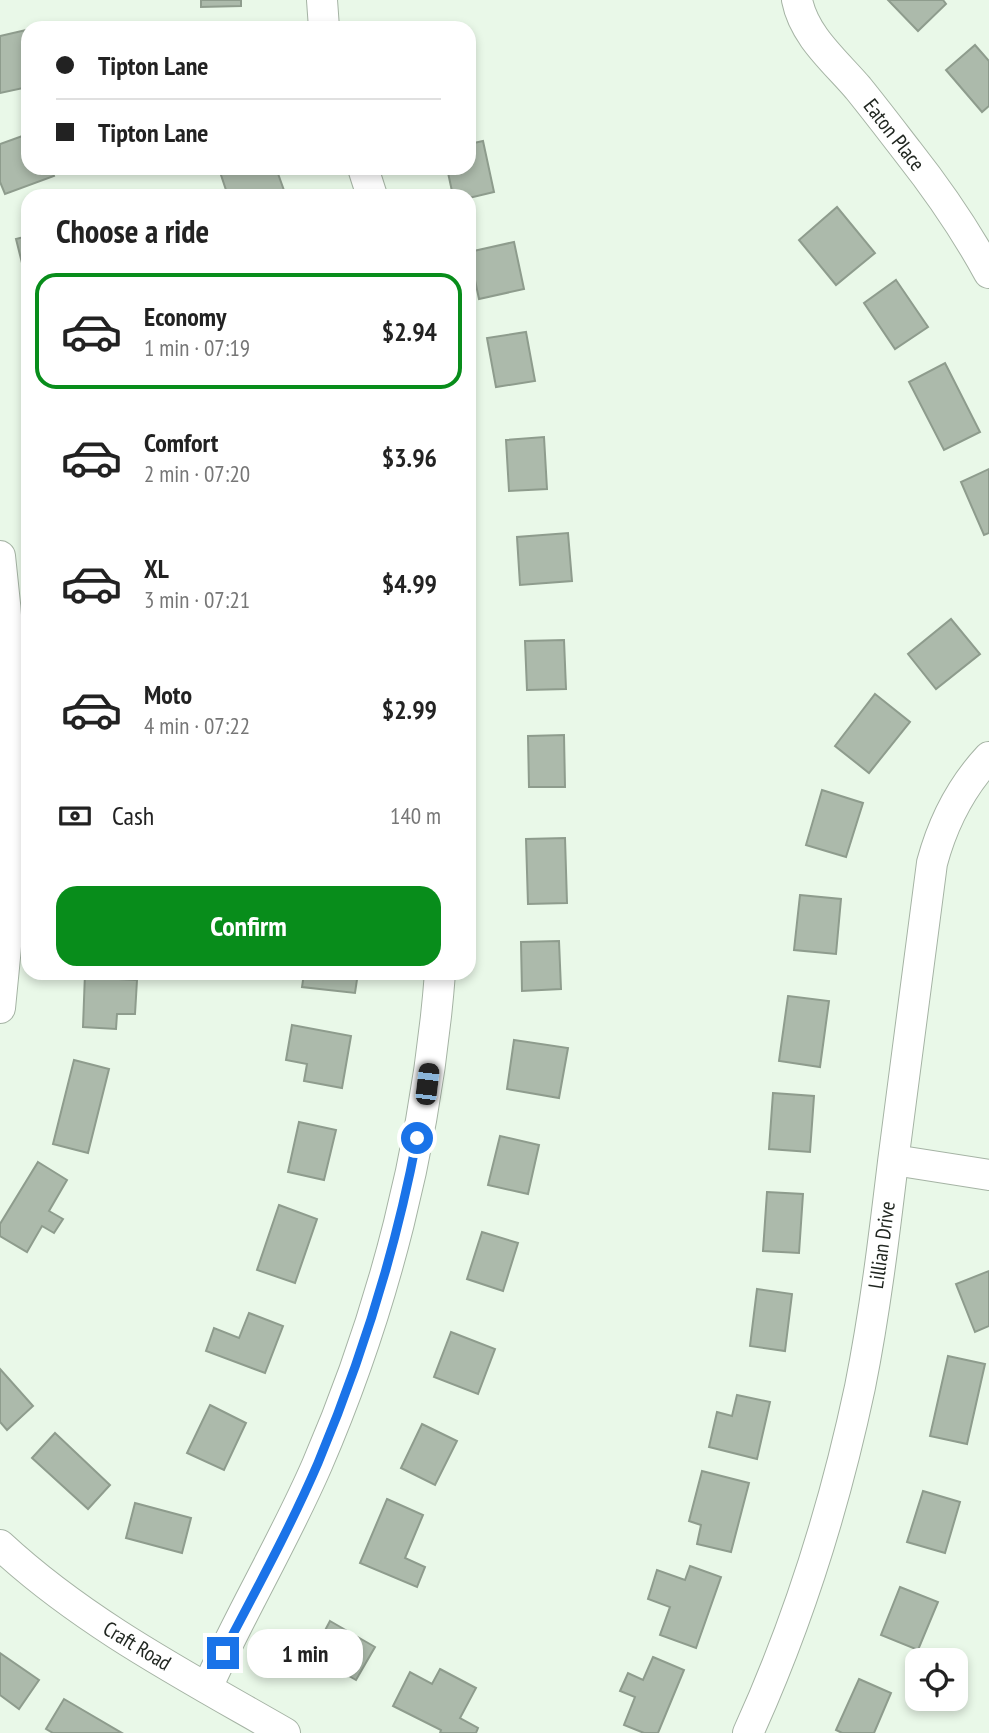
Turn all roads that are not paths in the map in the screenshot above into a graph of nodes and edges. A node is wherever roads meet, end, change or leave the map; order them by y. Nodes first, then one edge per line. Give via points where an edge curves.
1 (322, 0) edge
2 (797, 0) edge
3 (324, 21) edge
4 (989, 273) edge
5 (0, 556) edge
6 (989, 757) edge
7 (439, 980) edge
8 (0, 1008) edge
9 (894, 1160) junction
10 (989, 1175) edge
11 (0, 1545) edge
12 (207, 1688) junction
13 (285, 1733) edge
14 (748, 1733) edge

1 - 3 street
2 - 4 street, Eaton Place via 809,32 911,155
5 - 8 street via 14,721 8,936
6 - 9 street, Lillian Drive via 962,789 939,836 932,863
7 - 12 street via 412,1165 369,1326 317,1465
9 - 10 street
9 - 14 street, Lillian Drive via 877,1290 841,1467 810,1576
11 - 12 street, Craft Road via 75,1607
12 - 13 street, Craft Road

